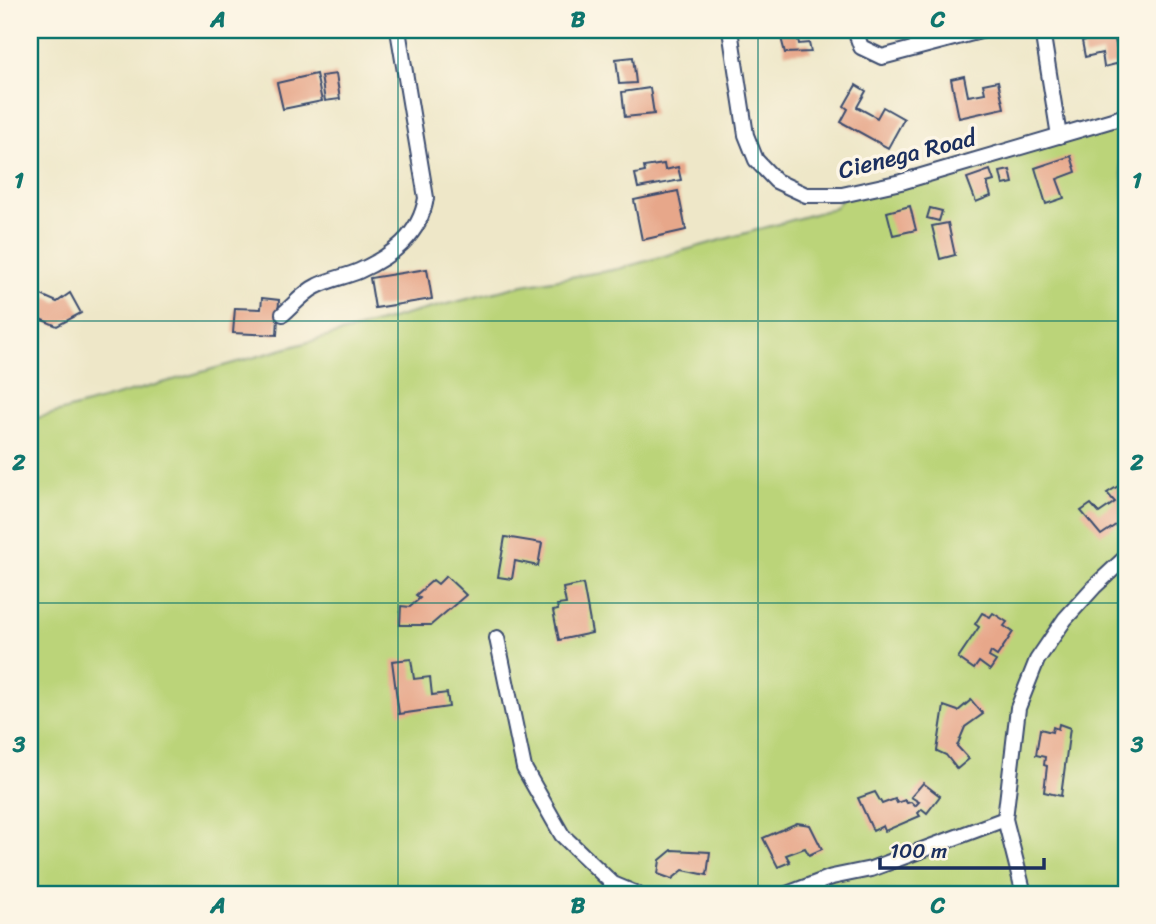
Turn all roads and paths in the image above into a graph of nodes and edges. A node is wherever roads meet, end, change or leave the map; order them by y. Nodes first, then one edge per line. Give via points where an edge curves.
1 (398, 30) edge
2 (730, 30) edge
3 (855, 30) edge
4 (984, 30) edge
5 (1042, 30) edge
6 (1126, 116) edge
7 (1059, 136) junction
8 (283, 314) dead end
9 (1126, 557) edge
10 (497, 638) dead end
11 (1005, 819) junction
12 (637, 894) edge
13 (787, 894) edge
14 (1024, 894) edge

1 - 8 street via 426,198 423,216 399,246 359,271 314,287
2 - 7 street, Cienega Road via 746,135 756,160 776,181 806,195 842,195 901,182
3 - 4 street via 861,47 882,57
5 - 7 street
6 - 7 street, Cienega Road
9 - 11 street via 1065,619 1037,660 1018,708
10 - 12 street via 524,768 562,835 613,884
11 - 13 street via 871,869
11 - 14 street

